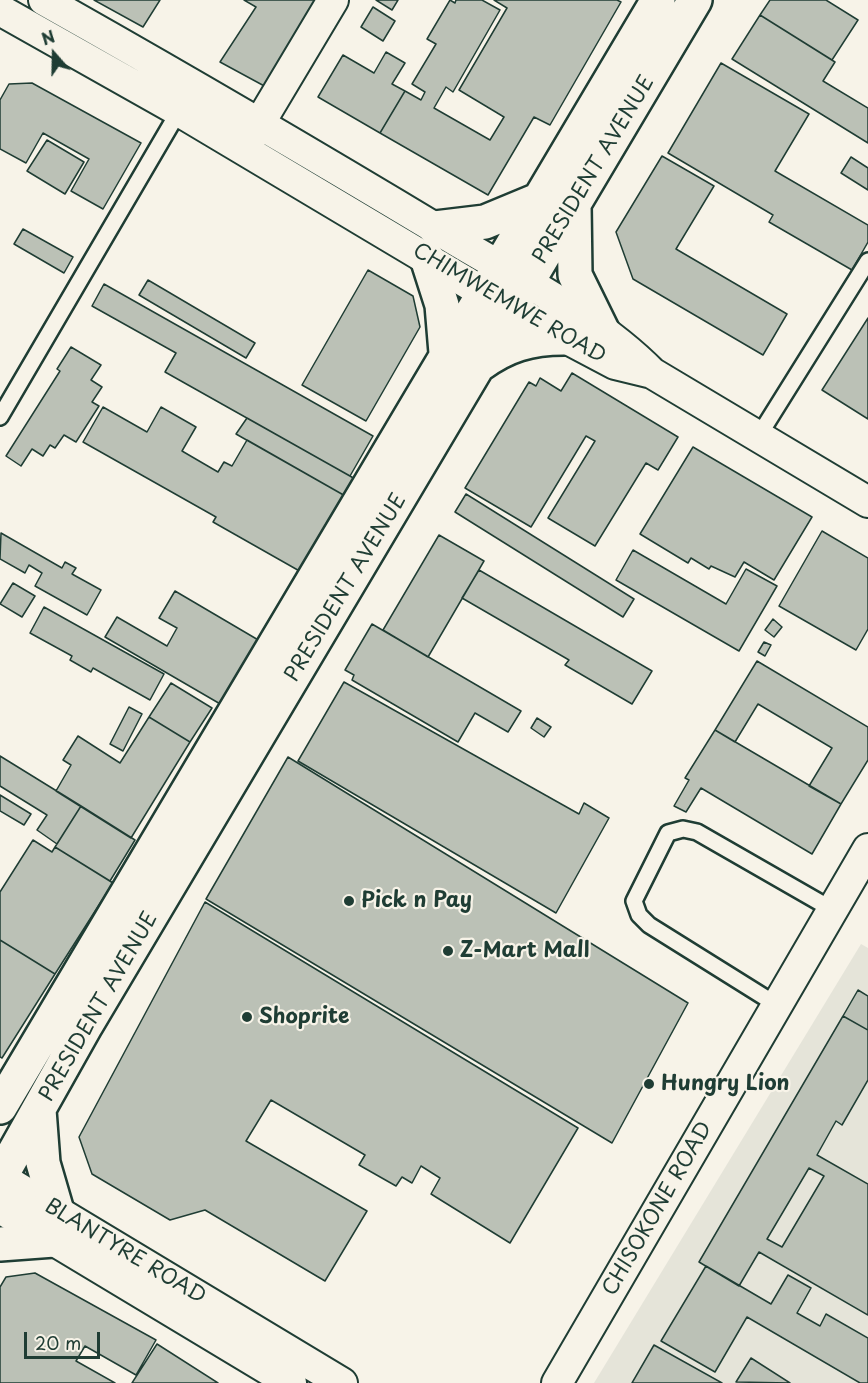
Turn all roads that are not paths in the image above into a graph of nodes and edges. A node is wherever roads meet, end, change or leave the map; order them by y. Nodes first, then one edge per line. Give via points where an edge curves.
1 (4, 0) edge
2 (44, 0) edge
3 (333, 0) edge
4 (658, 0) edge
5 (695, 0) edge
6 (0, 9) edge
7 (179, 111) junction
8 (260, 123) junction
9 (244, 150) junction
10 (538, 200) junction
11 (574, 202) junction
12 (431, 243) junction
13 (868, 261) edge
14 (491, 279) junction
15 (518, 296) junction
16 (603, 332) junction
17 (564, 338) junction
18 (446, 353) junction
19 (478, 366) junction
20 (652, 373) junction
21 (0, 417) edge
22 (759, 438) junction
23 (868, 502) edge
24 (868, 849) edge
25 (833, 910) junction
26 (777, 1005) junction
27 (1, 1104) edge
28 (39, 1110) junction
29 (0, 1178) edge
30 (0, 1208) edge
31 (55, 1225) junction
32 (0, 1244) edge
33 (291, 1383) edge
34 (342, 1383) edge
35 (557, 1383) edge

1 - 6 street
2 - 8 street, CHIMWEMWE ROAD
3 - 8 street
4 - 10 main road, PRESIDENT AVENUE
5 - 11 main road, PRESIDENT AVENUE
6 - 7 street, CHIMWEMWE ROAD
7 - 9 street, CHIMWEMWE ROAD
7 - 21 lane
8 - 9 street
8 - 12 street, CHIMWEMWE ROAD
9 - 12 street, CHIMWEMWE ROAD
10 - 12 main road
10 - 14 main road, PRESIDENT AVENUE
11 - 15 main road, PRESIDENT AVENUE
11 - 16 main road via 575,275
12 - 14 street, CHIMWEMWE ROAD
12 - 18 main road
13 - 22 lane
14 - 15 street, CHIMWEMWE ROAD
14 - 18 main road, PRESIDENT AVENUE
15 - 16 street, CHIMWEMWE ROAD
15 - 17 street, CHIMWEMWE ROAD
15 - 19 main road, PRESIDENT AVENUE
16 - 20 street, CHIMWEMWE ROAD via 627,347
17 - 19 main road via 518,343
17 - 20 street, CHIMWEMWE ROAD via 615,364
18 - 27 main road, PRESIDENT AVENUE
19 - 28 main road, PRESIDENT AVENUE
20 - 22 street
22 - 23 street
24 - 25 street, CHISOKONE ROAD
25 - 26 street, CHISOKONE ROAD
25 - 26 lane via 698,832 668,832 634,901 639,915
26 - 35 street, CHISOKONE ROAD
28 - 29 main road, PRESIDENT AVENUE
28 - 31 main road via 43,1163
29 - 31 street, BLANTYRE ROAD
30 - 31 street, BLANTYRE ROAD
31 - 32 main road
31 - 33 street, BLANTYRE ROAD
31 - 34 street, BLANTYRE ROAD

